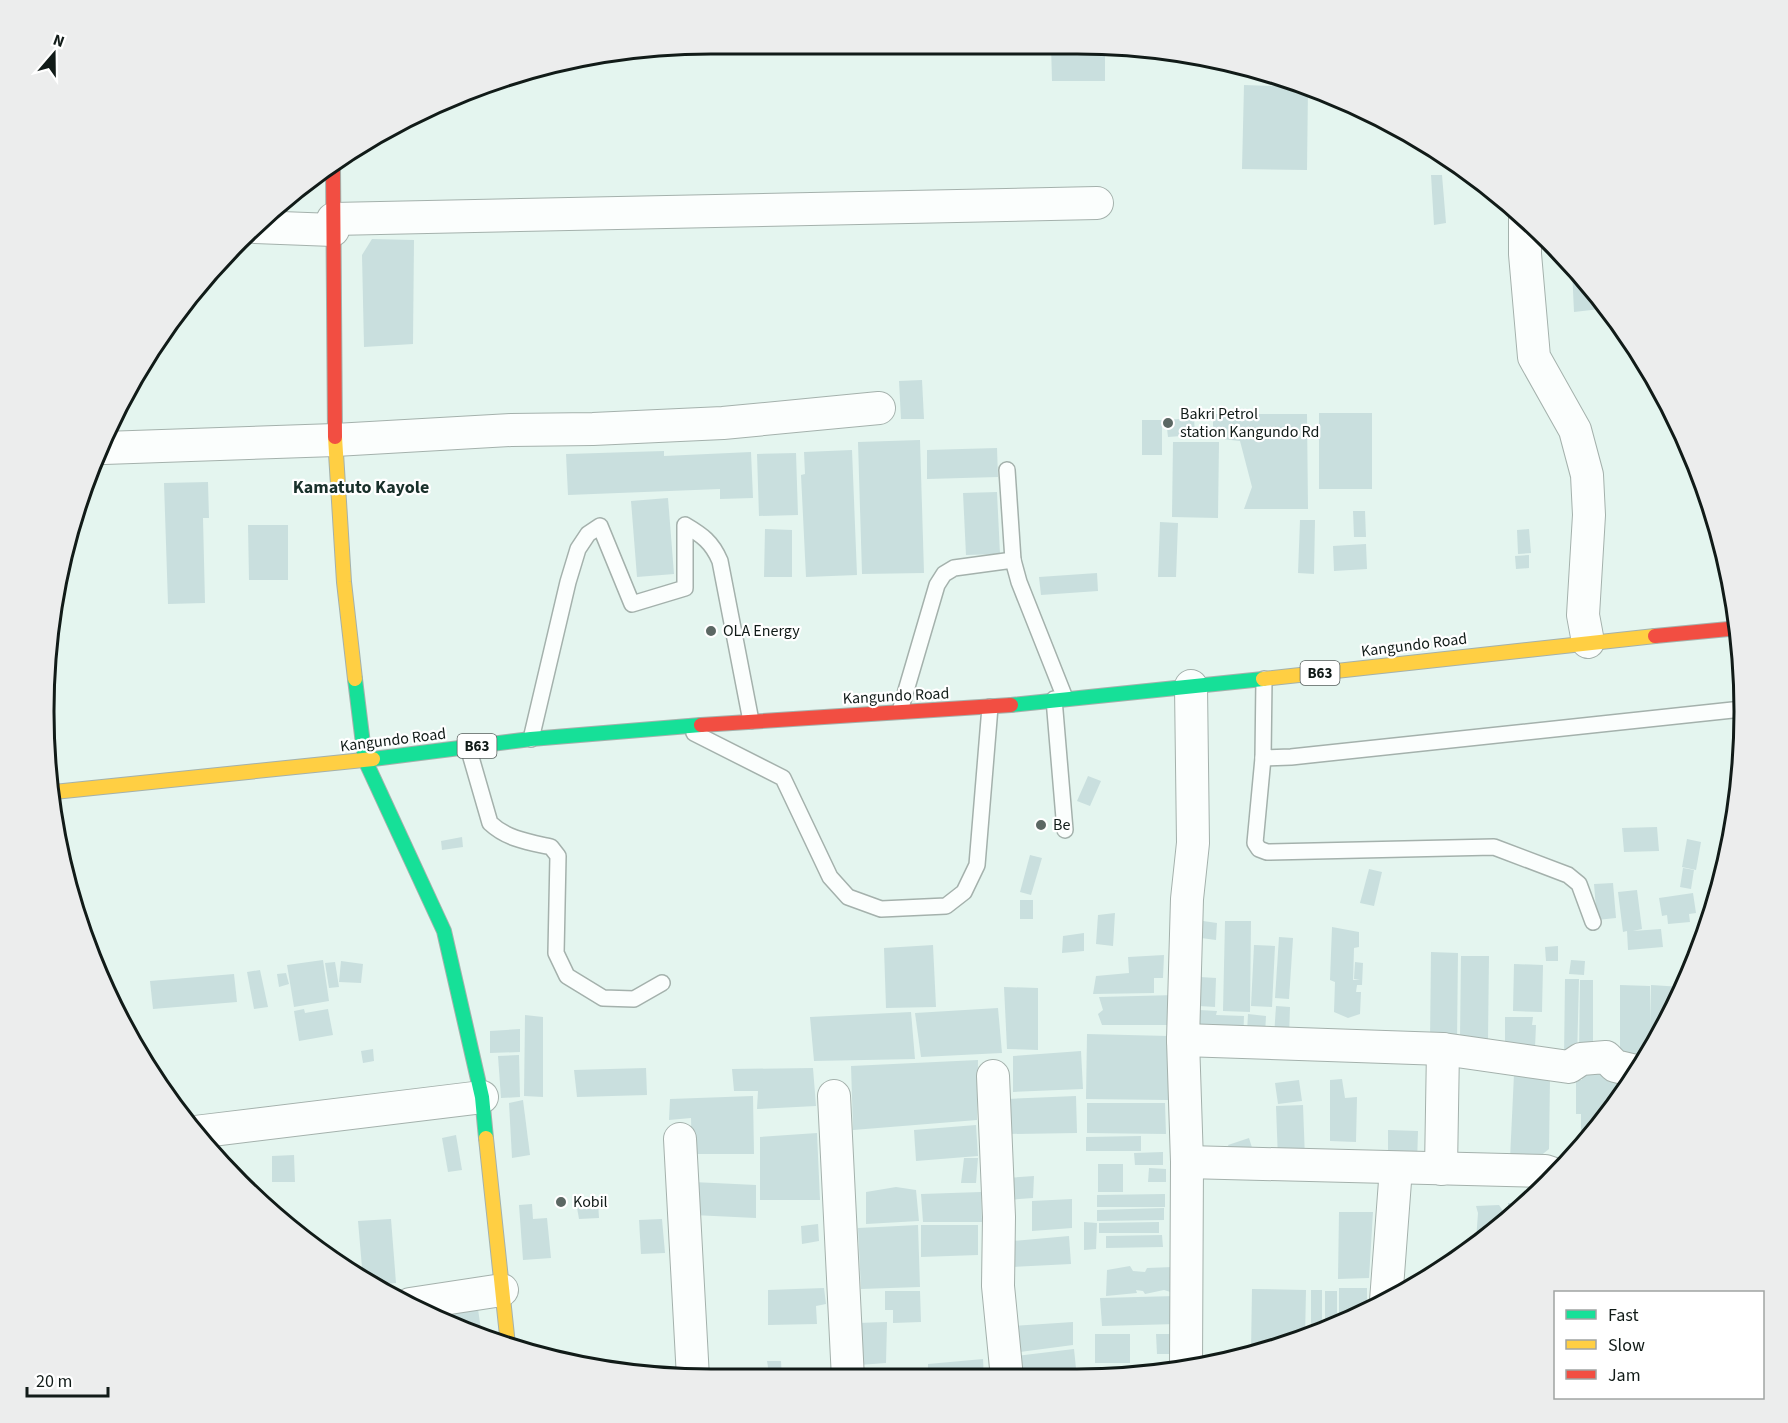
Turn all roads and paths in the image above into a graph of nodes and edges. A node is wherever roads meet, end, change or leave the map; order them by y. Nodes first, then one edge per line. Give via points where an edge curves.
1 (333, 174) edge
2 (1097, 203) dead end
3 (333, 224) junction
4 (268, 226) edge
5 (1525, 232) edge
6 (879, 408) dead end
7 (335, 440) junction
8 (110, 448) edge
9 (1006, 470) dead end
10 (1013, 560) junction
11 (1728, 629) edge
12 (1588, 642) junction
13 (1264, 679) junction
14 (1191, 686) junction
15 (1059, 699) junction
16 (990, 707) junction
17 (900, 711) junction
18 (1734, 711) edge
19 (751, 721) junction
20 (683, 727) junction
21 (531, 739) junction
22 (468, 747) junction
23 (1263, 758) junction
24 (365, 760) junction
25 (59, 791) edge
26 (1065, 830) dead end
27 (1593, 922) dead end
28 (662, 983) dead end
29 (1183, 1041) junction
30 (1443, 1049) junction
31 (1628, 1069) edge
32 (993, 1076) dead end
33 (834, 1096) dead end
34 (482, 1097) junction
35 (205, 1131) edge
36 (680, 1138) dead end
37 (1187, 1162) junction
38 (1396, 1168) junction
39 (1441, 1169) junction
40 (1546, 1171) edge
41 (502, 1290) junction
42 (1387, 1291) edge
43 (423, 1302) edge
44 (507, 1336) edge
45 (1186, 1359) edge
46 (692, 1369) edge
47 (848, 1369) edge
48 (1006, 1369) edge

1 - 3 main road
2 - 3 street
3 - 4 street
3 - 7 main road
5 - 12 street via 1534,357 1575,430 1587,476 1589,515 1583,615
6 - 7 street via 723,423
7 - 8 street
7 - 24 main road via 344,582
9 - 10 lane
10 - 15 lane
10 - 17 lane via 954,568 944,574 937,585
11 - 12 main road, Kangundo Road / B63
12 - 13 main road, Kangundo Road / B63
13 - 14 main road, Kangundo Road / B63
13 - 23 lane
14 - 15 main road, Kangundo Road / B63
14 - 29 street via 1193,843 1187,899
15 - 16 main road, Kangundo Road / B63
15 - 26 lane
16 - 17 main road, Kangundo Road / B63
16 - 20 lane via 977,865 964,892 946,906 881,909 848,897 830,877 783,778
17 - 19 main road, Kangundo Road / B63
18 - 23 lane
19 - 20 main road, Kangundo Road / B63
19 - 21 lane via 716,551 704,536 685,525 685,588 632,604 600,526 588,534 578,549
20 - 21 main road, Kangundo Road / B63
21 - 22 main road, Kangundo Road / B63
22 - 24 main road, Kangundo Road / B63
22 - 28 lane via 490,823 513,838 551,847 558,856 556,952 567,976 603,998 634,999
23 - 27 lane via 1255,843 1259,849 1267,852 1494,847 1568,875 1578,884
24 - 25 main road, Kangundo Road / B63
24 - 34 main road via 444,931
29 - 30 street
29 - 37 street
30 - 31 street via 1569,1066 1581,1059 1606,1057 1615,1066
30 - 39 street
32 - 48 street via 999,1286
33 - 47 street
34 - 35 street
34 - 41 main road
36 - 46 street
37 - 38 street
37 - 45 street
38 - 39 street
38 - 42 street
39 - 40 street
41 - 43 street
41 - 44 main road

